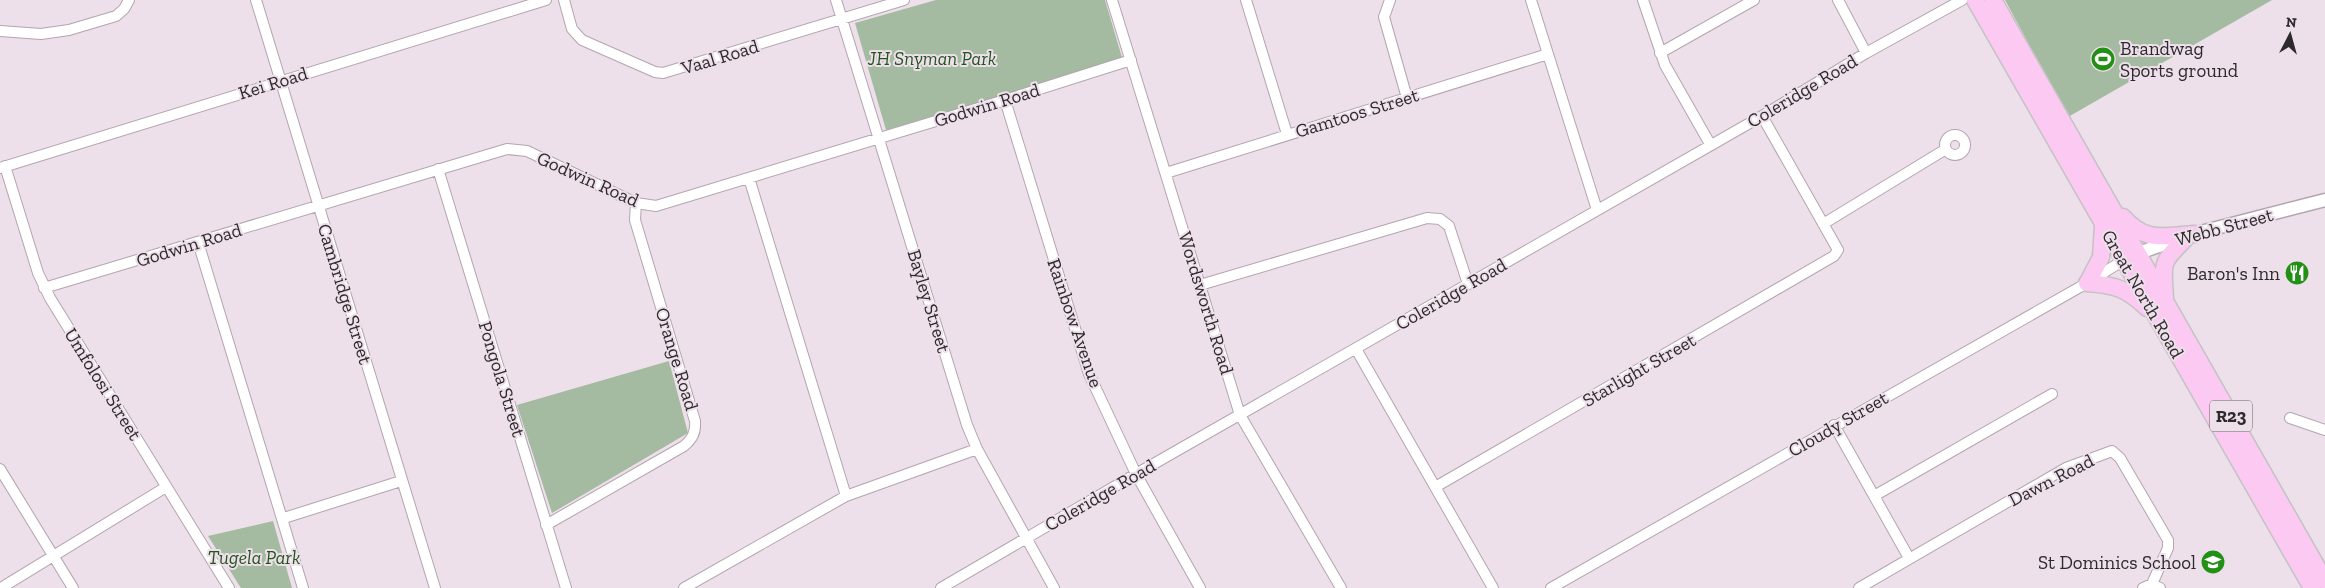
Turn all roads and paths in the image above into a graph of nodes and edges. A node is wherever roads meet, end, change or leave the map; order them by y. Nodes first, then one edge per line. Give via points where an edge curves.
1 (128, 0) edge
2 (256, 0) edge
3 (546, 0) edge
4 (564, 0) edge
5 (836, 0) edge
6 (904, 0) edge
7 (1112, 0) edge
8 (1246, 0) edge
9 (1390, 0) edge
10 (1531, 0) edge
11 (1643, 0) edge
12 (1754, 0) edge
13 (1838, 0) edge
14 (1962, 0) edge
15 (1974, 0) edge
16 (1993, 0) edge
17 (842, 18) junction
18 (0, 31) edge
19 (1660, 53) junction
20 (1548, 54) junction
21 (1866, 54) junction
22 (1132, 60) junction
23 (280, 81) junction
24 (1407, 98) junction
25 (1005, 100) junction
26 (1762, 116) junction
27 (1287, 134) junction
28 (879, 137) junction
29 (1710, 144) junction
30 (1946, 150) dead end
31 (2, 167) edge
32 (438, 169) junction
33 (1166, 174) junction
34 (750, 178) junction
35 (2325, 200) edge
36 (636, 203) junction
37 (2108, 203) junction
38 (318, 205) junction
39 (1597, 210) junction
40 (2102, 223) junction
41 (1823, 224) junction
42 (2192, 235) junction
43 (198, 242) junction
44 (2130, 256) junction
45 (2088, 283) junction
46 (1468, 284) junction
47 (1200, 286) junction
48 (44, 288) junction
49 (2159, 307) junction
50 (1356, 349) junction
51 (2217, 390) junction
52 (2052, 394) dead end
53 (2203, 400) junction
54 (1240, 415) junction
55 (2290, 418) dead end
56 (1834, 425) junction
57 (2325, 430) edge
58 (977, 449) junction
59 (0, 469) edge
60 (1136, 474) junction
61 (402, 481) junction
62 (1437, 486) junction
63 (166, 488) junction
64 (846, 496) junction
65 (1874, 496) junction
66 (284, 518) junction
67 (546, 525) junction
68 (1025, 539) junction
69 (53, 556) junction
70 (1909, 558) junction
71 (2325, 581) edge
72 (2150, 587) edge
73 (1, 588) edge
74 (73, 588) edge
75 (229, 588) edge
76 (304, 588) edge
77 (435, 588) edge
78 (566, 588) edge
79 (684, 588) edge
80 (941, 588) edge
81 (1054, 588) edge
82 (1200, 588) edge
83 (1341, 588) edge
84 (1493, 588) edge
85 (1551, 588) edge
86 (1859, 588) edge
87 (2312, 588) edge

1 - 18 street via 121,12 56,32
2 - 23 street, Cambridge Street
3 - 23 street, Kei Road
4 - 17 street, Vaal Road via 572,29 582,40 663,73
5 - 17 street, Bayley Street
6 - 17 street, Vaal Road
7 - 22 street, Wordsworth Road
8 - 27 street
9 - 24 street via 1384,17
10 - 20 street
11 - 19 street
12 - 19 street
13 - 21 street
14 - 21 street, Coleridge Road
15 - 40 main road, Great North Road / R23
16 - 37 main road, Great North Road / R23
17 - 28 street, Bayley Street
19 - 29 street
20 - 24 street, Gamtoos Street
20 - 39 street
21 - 26 street, Coleridge Road
22 - 25 street, Godwin Road
22 - 33 street, Wordsworth Road
23 - 31 street, Kei Road
23 - 38 street, Cambridge Street
24 - 27 street, Gamtoos Street
25 - 28 street, Godwin Road
25 - 60 street, Rainbow Avenue via 1086,367
26 - 29 street, Coleridge Road
26 - 41 street
27 - 33 street, Gamtoos Street
28 - 34 street, Godwin Road
28 - 58 street, Bayley Street
29 - 39 street, Coleridge Road
30 - 41 street
31 - 48 street, Umfolosi Street
32 - 36 street, Godwin Road via 518,148
32 - 38 street, Godwin Road
32 - 67 street, Pongola Street
33 - 47 street, Wordsworth Road
34 - 36 street, Godwin Road via 656,206
34 - 64 street
35 - 42 street, Webb Street
36 - 67 street, Orange Road via 635,220 695,421 693,438
37 - 42 main road via 2137,231 2146,235
37 - 44 main road, Great North Road / R23
38 - 43 street, Godwin Road
38 - 61 street, Cambridge Street
39 - 46 street, Coleridge Road
40 - 44 main road, Great North Road / R23
40 - 45 main road via 2101,257
41 - 62 street, Starlight Street via 1838,250 1825,263
42 - 44 street, Webb Street
42 - 49 main road via 2165,261
43 - 48 street, Godwin Road
43 - 66 street
44 - 45 street, Cloudy Street
44 - 49 main road, Great North Road / R23
45 - 49 main road via 2122,288
45 - 56 street, Cloudy Street
46 - 47 street via 1449,226 1440,219 1427,218
46 - 50 street, Coleridge Road
47 - 54 street, Wordsworth Road
48 - 63 street, Umfolosi Street
49 - 51 main road, Great North Road / R23
49 - 53 main road, Great North Road / R23
50 - 54 street, Coleridge Road
50 - 62 street
51 - 53 main road
51 - 71 main road, Great North Road / R23
52 - 65 street
53 - 87 main road, Great North Road / R23
54 - 60 street, Coleridge Road
54 - 83 street, Wordsworth Road
55 - 57 street
56 - 65 street
56 - 85 street, Cloudy Street
58 - 64 street
58 - 68 street, Bayley Street
59 - 69 street
60 - 68 street, Coleridge Road
60 - 82 street, Rainbow Avenue
61 - 66 street
61 - 77 street, Cambridge Street
62 - 84 street
63 - 69 street
63 - 75 street, Umfolosi Street
64 - 79 street
65 - 70 street
66 - 76 street
67 - 78 street, Pongola Street
68 - 80 street, Coleridge Road
68 - 81 street, Bayley Street
69 - 73 street
69 - 74 street
70 - 72 street, Dawn Road via 2066,468 2112,451 2120,458 2168,542
70 - 86 street, Dawn Road

